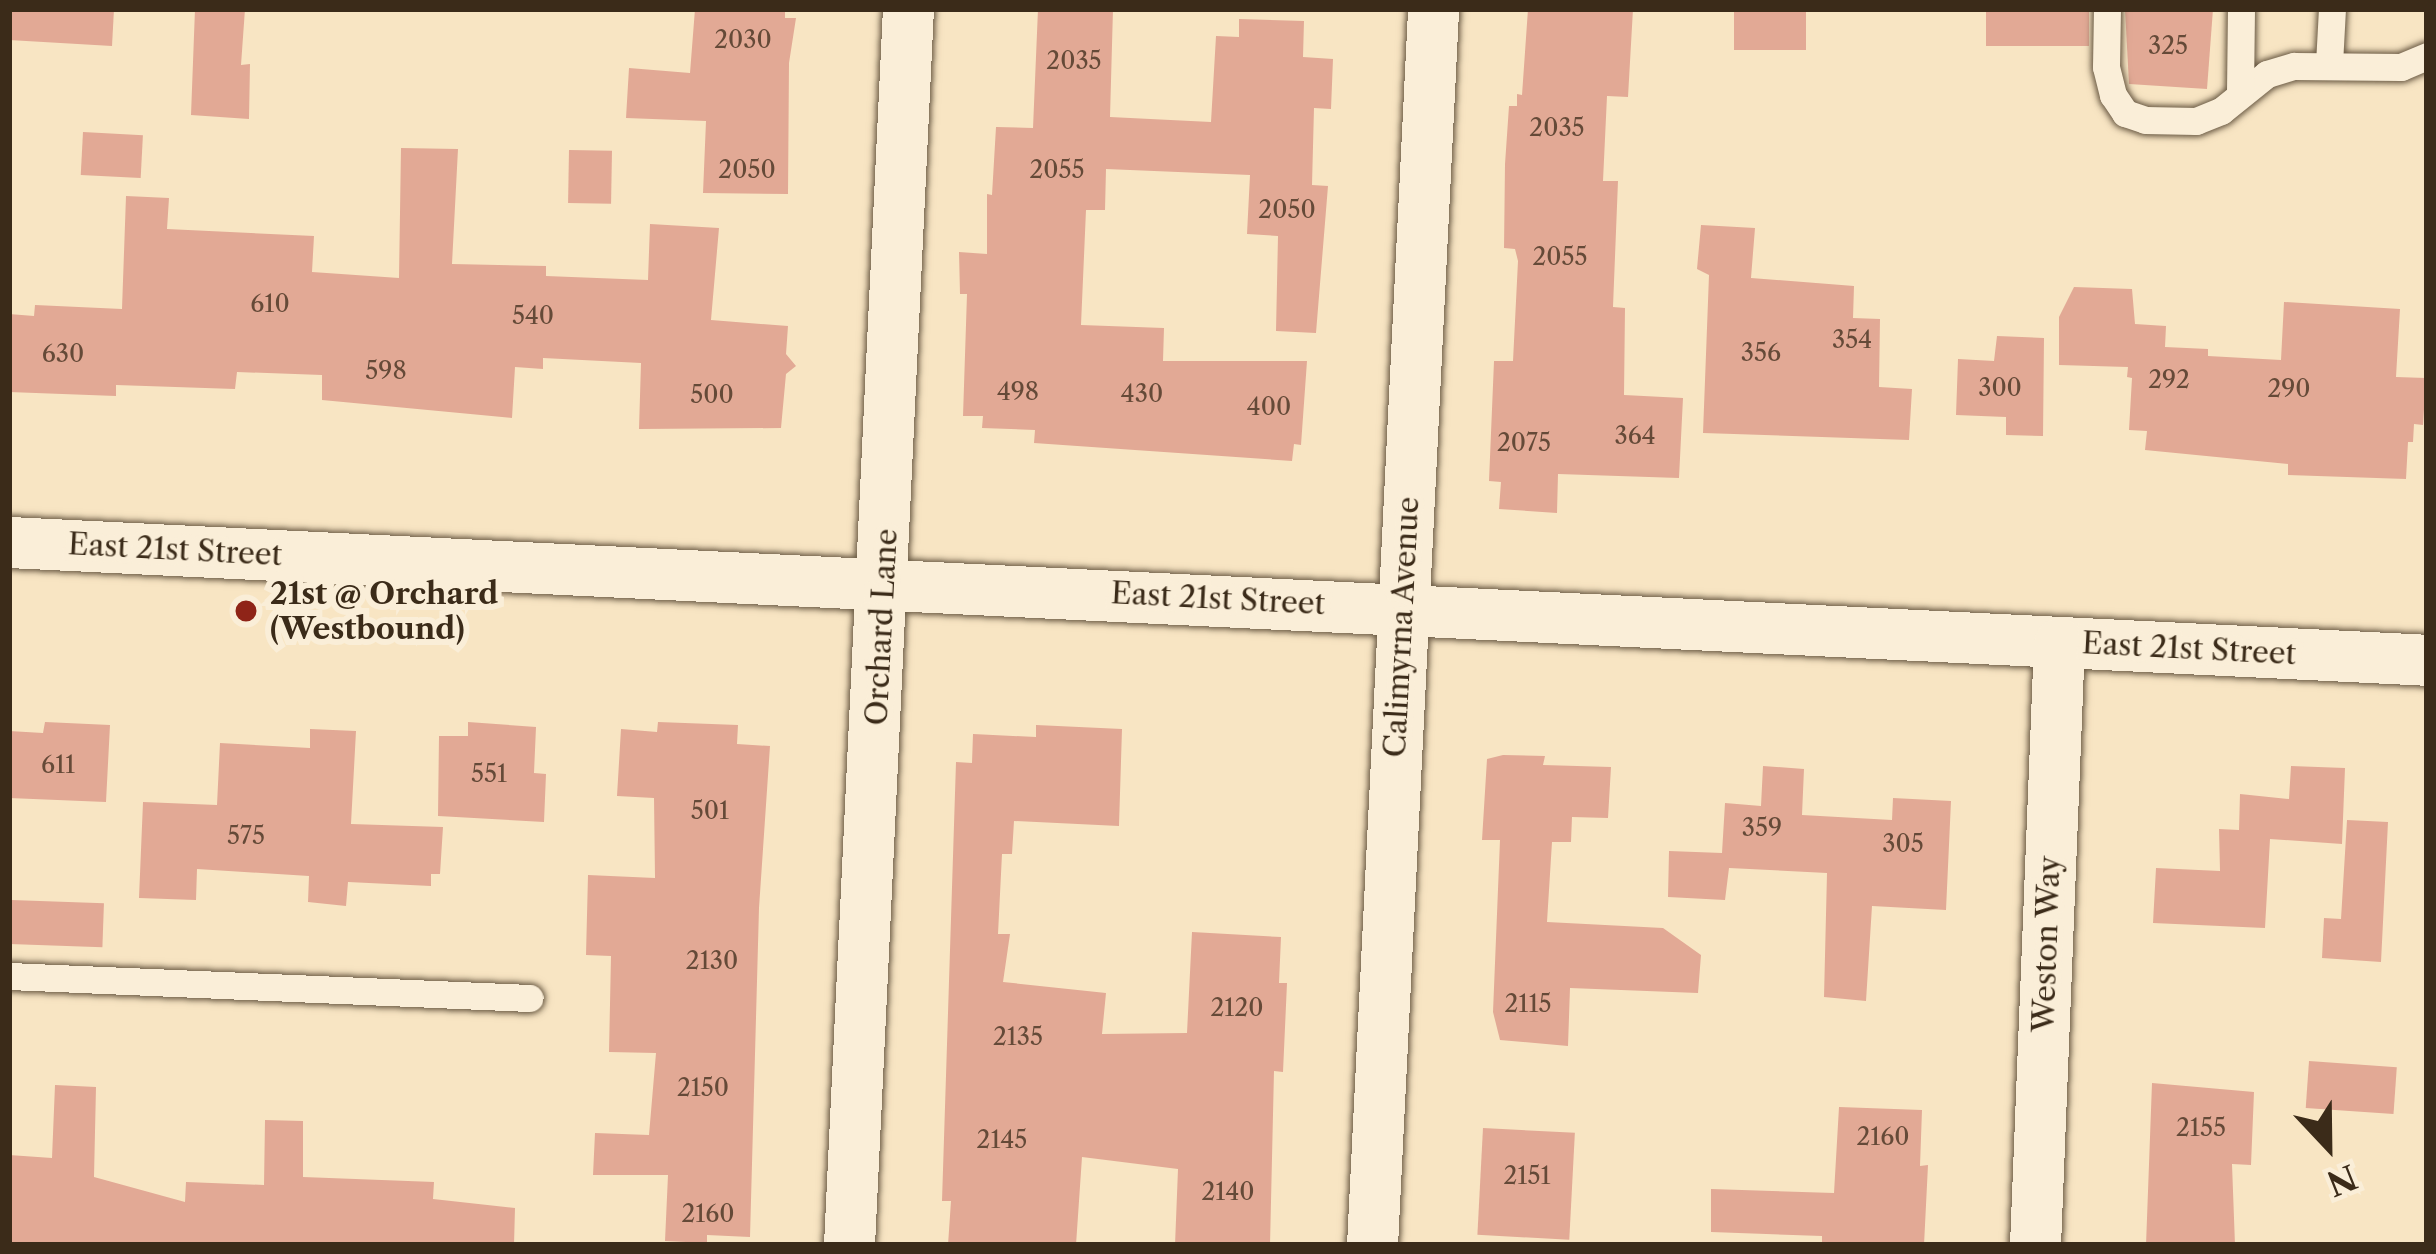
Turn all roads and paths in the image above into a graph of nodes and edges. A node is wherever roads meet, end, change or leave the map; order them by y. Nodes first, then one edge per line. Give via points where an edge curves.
1 (908, 9) edge
2 (1433, 9) edge
3 (2107, 9) edge
4 (2241, 9) edge
5 (2332, 9) edge
6 (2427, 56) edge
7 (2329, 64) junction
8 (2240, 91) junction
9 (9, 542) edge
10 (885, 584) junction
11 (1402, 608) junction
12 (2059, 643) junction
13 (2427, 660) edge
14 (9, 976) edge
15 (530, 998) dead end
16 (849, 1245) edge
17 (1372, 1245) edge
18 (2036, 1245) edge

1 - 10 street, Orchard Lane
2 - 11 street, Calimyrna Avenue
3 - 8 lane via 2106,67 2125,113 2196,122 2221,112
4 - 8 lane
5 - 7 lane
6 - 7 lane via 2401,67
7 - 8 lane via 2294,66
9 - 10 street, East 21st Street
10 - 11 street, East 21st Street
10 - 16 street, Orchard Lane
11 - 12 street, East 21st Street
11 - 17 street, Calimyrna Avenue
12 - 13 street, East 21st Street
12 - 18 street, Weston Way
14 - 15 lane

